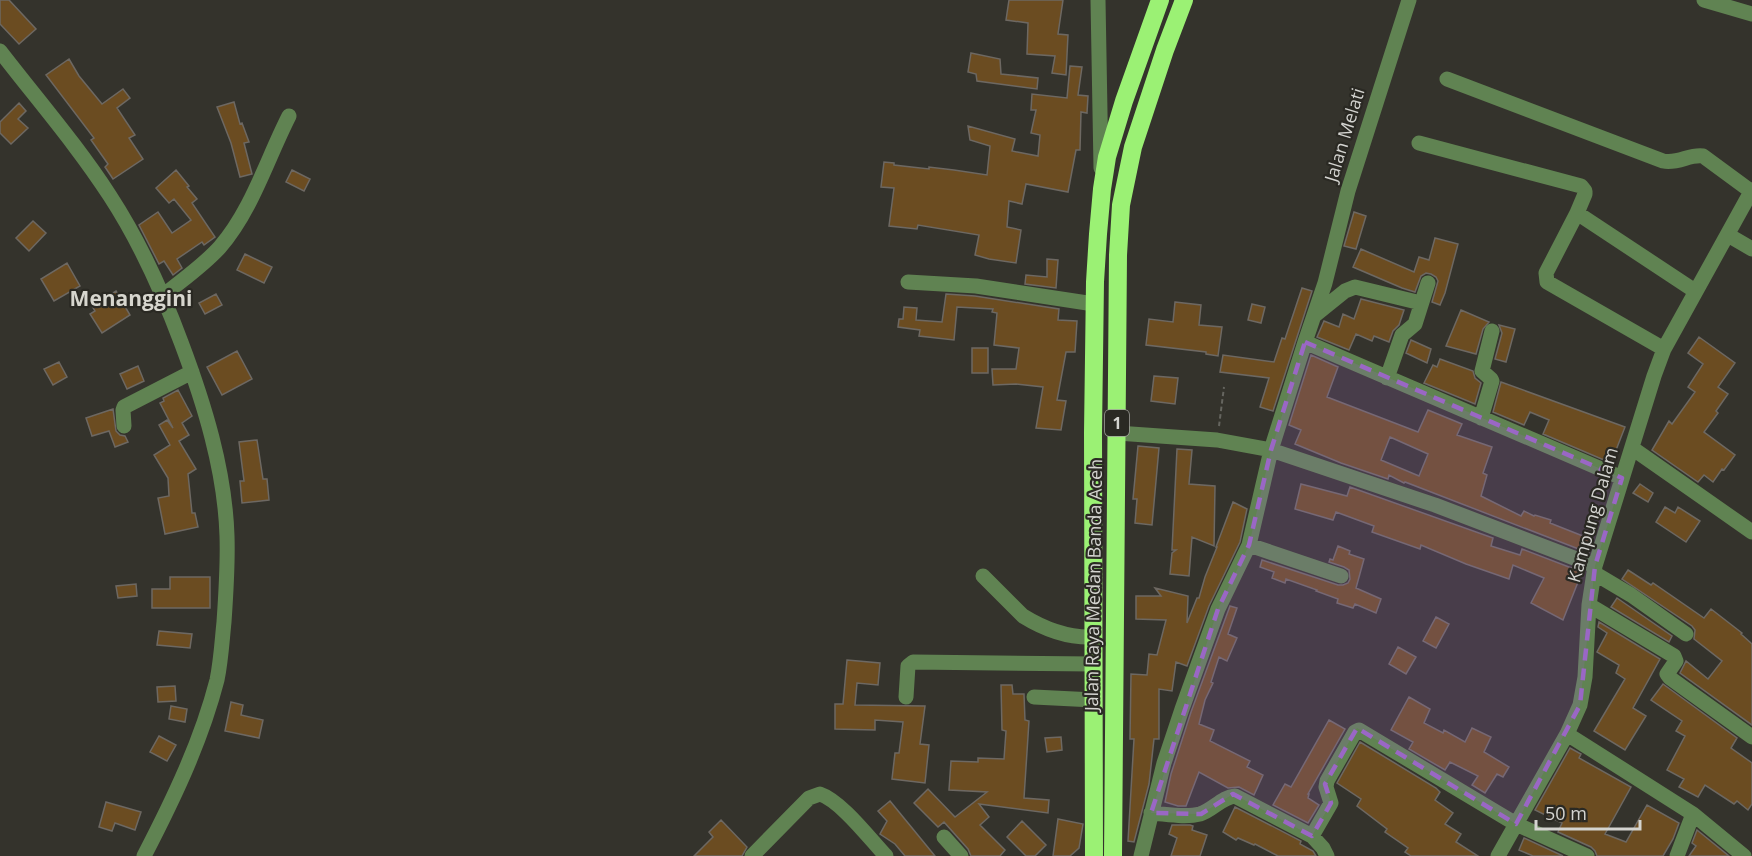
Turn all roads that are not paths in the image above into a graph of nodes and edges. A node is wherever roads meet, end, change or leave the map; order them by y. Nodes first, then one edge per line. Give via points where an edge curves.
1 (1098, 0) edge
2 (1160, 0) edge
3 (1184, 0) edge
4 (1409, 0) edge
5 (1704, 0) edge
6 (1752, 14) edge
7 (0, 51) edge
8 (1448, 79) dead end
9 (290, 116) dead end
10 (1419, 143) dead end
11 (1102, 189) junction
12 (1752, 191) edge
13 (1577, 213) junction
14 (1728, 235) junction
15 (1752, 249) edge
16 (908, 282) dead end
17 (1428, 283) dead end
18 (1695, 291) junction
19 (164, 295) junction
20 (1421, 303) junction
21 (1095, 304) junction
22 (1314, 316) junction
23 (1492, 331) dead end
24 (1305, 342) junction
25 (1664, 349) junction
26 (192, 372) junction
27 (1387, 378) junction
28 (1481, 418) junction
29 (124, 426) dead end
30 (1117, 433) junction
31 (1632, 448) junction
32 (1271, 450) junction
33 (1622, 478) junction
34 (1752, 532) edge
35 (1249, 545) junction
36 (1595, 570) junction
37 (983, 576) dead end
38 (1341, 576) dead end
39 (1589, 605) junction
40 (1686, 634) dead end
41 (1093, 637) junction
42 (1093, 664) junction
43 (906, 697) dead end
44 (1034, 697) dead end
45 (1094, 700) junction
46 (1567, 734) junction
47 (1752, 737) edge
48 (1151, 813) junction
49 (1693, 814) junction
50 (1516, 824) junction
51 (1312, 836) junction
52 (944, 837) dead end
53 (1092, 855) edge
54 (144, 856) edge
55 (752, 856) edge
56 (886, 856) edge
57 (961, 856) edge
58 (1113, 856) edge
59 (1141, 856) edge
60 (1327, 856) edge
61 (1498, 856) edge
62 (1587, 856) edge
63 (1677, 856) edge
64 (1744, 856) edge

1 - 11 street
2 - 11 highway, Jalan Raya Medan Banda Aceh / 1 via 1107,157
3 - 30 highway, Jalan Raya Medan Banda Aceh / 1 via 1136,138 1123,189 1118,255
4 - 22 street, Jalan Melati via 1348,191
5 - 6 street
7 - 19 street via 110,196
8 - 12 street via 1663,161 1703,156
9 - 19 street via 229,235 209,258
10 - 13 street via 1581,186 1585,194
11 - 21 highway, Jalan Raya Medan Banda Aceh / 1
12 - 14 street, Kampung Dalam
13 - 18 street
13 - 25 street via 1546,273 1547,282
14 - 15 street
14 - 18 street, Kampung Dalam
16 - 21 street via 976,286
17 - 20 street
18 - 25 street, Kampung Dalam
19 - 26 street
20 - 22 street via 1355,287
20 - 27 street via 1415,324 1402,335
21 - 41 highway, Jalan Raya Medan Banda Aceh / 1
22 - 24 street, Jalan Melati
23 - 28 street via 1482,371 1492,381
24 - 27 street
24 - 32 street, Jalan Melati
25 - 31 street, Kampung Dalam
26 - 29 street via 124,407
26 - 54 street via 211,433 227,534 227,590 220,663 204,723
27 - 28 street
28 - 33 street
30 - 32 street via 1217,440
30 - 58 highway, Jalan Raya Medan Banda Aceh / 1
31 - 33 street, Kampung Dalam
31 - 34 street
32 - 35 street, Jalan Melati
32 - 36 street via 1435,505
33 - 36 street, Kampung Dalam
35 - 38 street
35 - 48 street, Jalan Melati via 1218,609 1164,763
36 - 39 street, Kampung Dalam
36 - 40 street
37 - 41 street via 1030,620 1072,636
39 - 46 street, Kampung Dalam via 1583,692
39 - 47 street via 1674,656 1676,661 1667,674 1670,678
41 - 42 highway, Jalan Raya Medan Banda Aceh / 1
42 - 43 street via 913,662 908,666
42 - 45 highway, Jalan Raya Medan Banda Aceh / 1
44 - 45 street
45 - 53 highway, Jalan Raya Medan Banda Aceh / 1
46 - 49 street
46 - 50 street, Kampung Dalam
48 - 51 street via 1201,813 1235,796
48 - 59 street, Jalan Melati
49 - 63 street
49 - 64 street
50 - 51 street via 1359,730 1327,781 1331,803
50 - 61 street, Kampung Dalam
50 - 62 street
51 - 60 street
52 - 57 street
55 - 56 street via 809,798 820,794 831,799

